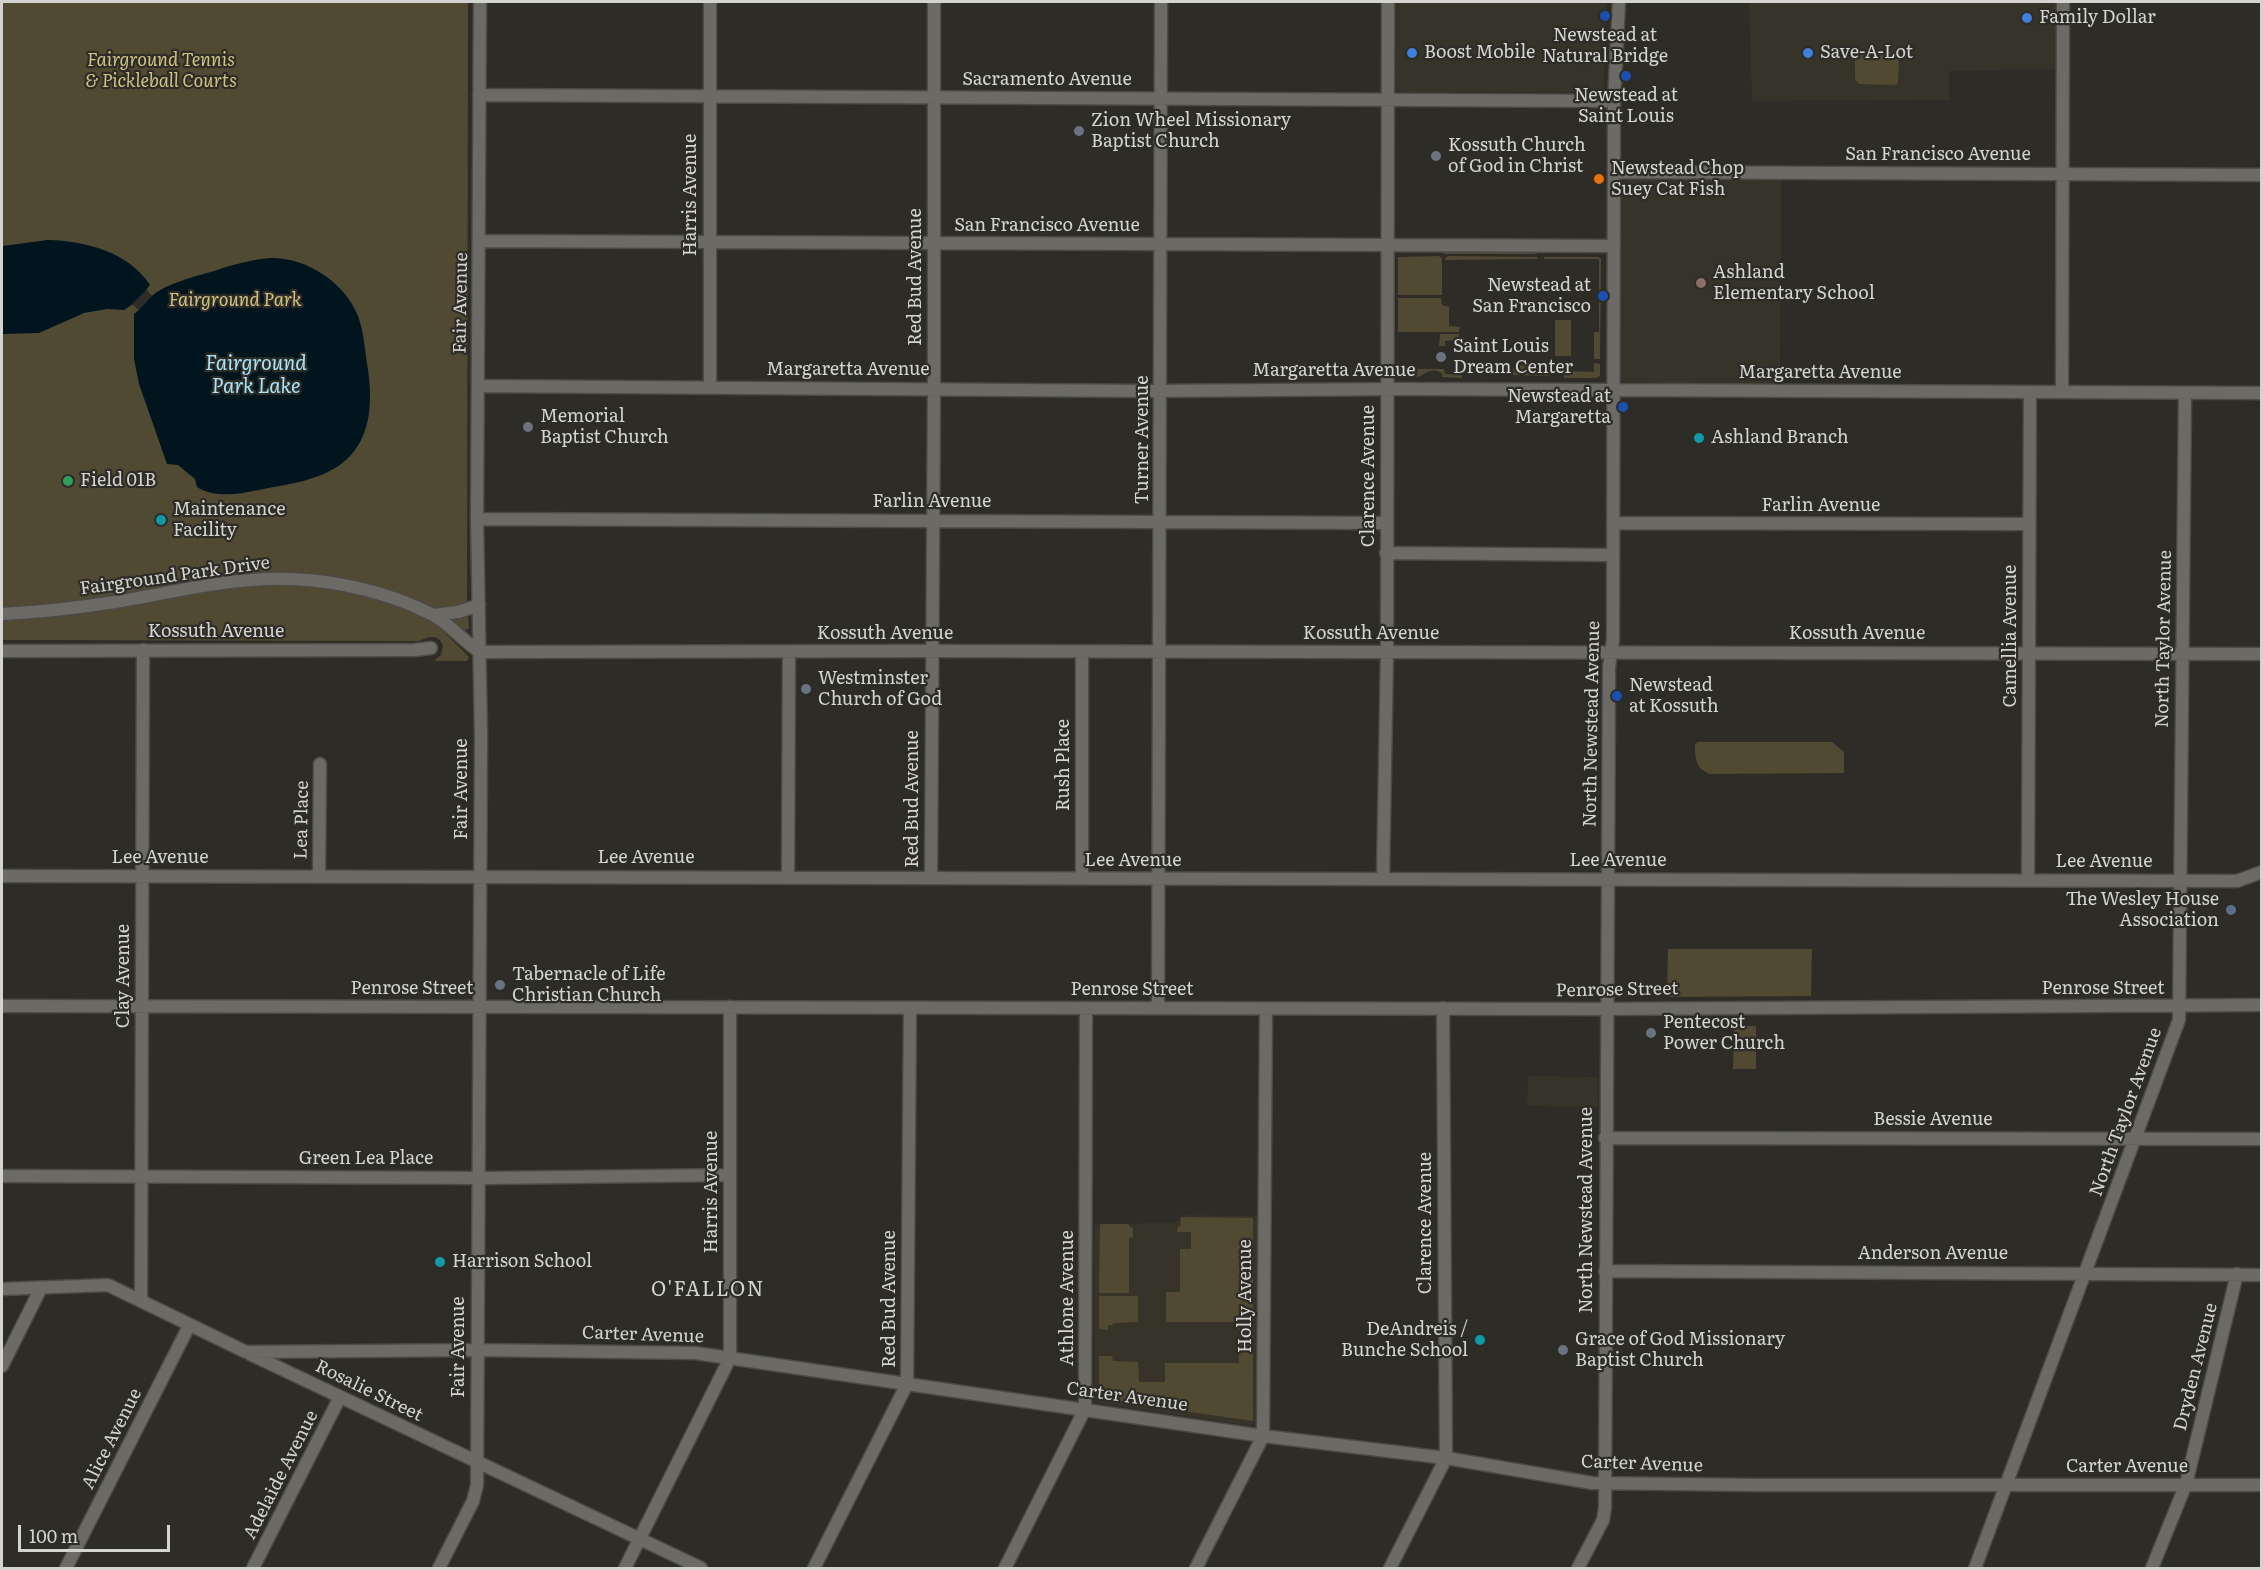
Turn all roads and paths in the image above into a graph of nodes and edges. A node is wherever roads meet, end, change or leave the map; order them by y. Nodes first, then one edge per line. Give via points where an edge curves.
1 (480, 2) edge
2 (710, 2) edge
3 (934, 2) edge
4 (1161, 2) edge
5 (1388, 2) edge
6 (1619, 2) edge
7 (2063, 2) edge
8 (479, 95) junction
9 (709, 95) junction
10 (934, 98) junction
11 (1161, 98) junction
12 (1388, 98) junction
13 (1614, 101) junction
14 (1614, 171) junction
15 (2063, 173) junction
16 (2262, 175) edge
17 (480, 241) junction
18 (709, 243) junction
19 (934, 244) junction
20 (1161, 244) junction
21 (1388, 245) junction
22 (1614, 246) junction
23 (478, 386) junction
24 (710, 388) junction
25 (934, 389) junction
26 (1387, 389) junction
27 (1613, 390) junction
28 (1161, 391) junction
29 (2030, 392) junction
30 (2062, 392) junction
31 (2185, 393) junction
32 (2262, 393) edge
33 (477, 519) junction
34 (934, 520) junction
35 (1161, 522) junction
36 (1387, 523) junction
37 (1613, 523) junction
38 (2028, 524) junction
39 (1386, 553) junction
40 (1613, 555) junction
41 (479, 605) junction
42 (2, 614) edge
43 (433, 615) junction
44 (431, 648) dead end
45 (143, 650) junction
46 (2, 651) edge
47 (932, 651) junction
48 (480, 652) junction
49 (789, 652) junction
50 (1082, 652) junction
51 (1160, 652) junction
52 (1387, 652) junction
53 (1611, 652) junction
54 (2029, 652) junction
55 (2182, 654) junction
56 (2262, 654) edge
57 (320, 764) dead end
58 (2262, 872) edge
59 (2, 876) edge
60 (142, 876) junction
61 (319, 876) junction
62 (788, 876) junction
63 (480, 877) junction
64 (931, 877) junction
65 (1082, 878) junction
66 (1159, 879) junction
67 (1383, 879) junction
68 (1606, 879) junction
69 (2028, 880) junction
70 (2179, 880) junction
71 (143, 1005) junction
72 (2262, 1005) edge
73 (2, 1006) edge
74 (2179, 1006) junction
75 (730, 1007) junction
76 (479, 1008) junction
77 (1086, 1008) junction
78 (1158, 1008) junction
79 (1443, 1008) junction
80 (910, 1009) junction
81 (1266, 1009) junction
82 (1606, 1009) junction
83 (1605, 1138) junction
84 (2135, 1138) junction
85 (2262, 1139) edge
86 (730, 1175) junction
87 (2, 1176) edge
88 (142, 1176) junction
89 (478, 1178) junction
90 (1605, 1271) junction
91 (2085, 1273) junction
92 (2237, 1274) junction
93 (2262, 1275) edge
94 (41, 1288) junction
95 (2, 1289) edge
96 (141, 1301) junction
97 (189, 1326) junction
98 (477, 1350) junction
99 (246, 1352) junction
100 (730, 1358) junction
101 (2, 1366) edge
102 (907, 1384) junction
103 (340, 1397) junction
104 (1085, 1409) junction
105 (1263, 1436) junction
106 (1446, 1458) junction
107 (476, 1463) junction
108 (1605, 1483) junction
109 (2186, 1484) junction
110 (2007, 1485) junction
111 (2262, 1485) edge
112 (639, 1540) junction
113 (66, 1569) edge
114 (253, 1569) edge
115 (439, 1569) edge
116 (625, 1569) edge
117 (701, 1569) edge
118 (814, 1569) edge
119 (1005, 1569) edge
120 (1196, 1569) edge
121 (1390, 1569) edge
122 (1578, 1569) edge
123 (1975, 1569) edge
124 (2152, 1569) edge

1 - 8 street, Fair Avenue
2 - 9 street, Harris Avenue
3 - 10 street, Red Bud Avenue
4 - 11 street, Turner Avenue
5 - 12 street, Clarence Avenue
6 - 13 street, North Newstead Avenue
7 - 15 street
8 - 9 street, Sacramento Avenue
8 - 17 street, Fair Avenue
9 - 10 street, Sacramento Avenue
9 - 18 street, Harris Avenue
10 - 11 street, Sacramento Avenue
10 - 19 street, Red Bud Avenue
11 - 12 street, Sacramento Avenue
11 - 20 street, Turner Avenue
12 - 13 street, Sacramento Avenue
12 - 21 street, Clarence Avenue
13 - 14 street, North Newstead Avenue
14 - 15 street, San Francisco Avenue
14 - 22 street, North Newstead Avenue
15 - 16 street, San Francisco Avenue
15 - 30 street
17 - 18 street, San Francisco Avenue
17 - 23 street, Fair Avenue
18 - 19 street, San Francisco Avenue
18 - 24 street, Harris Avenue
19 - 20 street, San Francisco Avenue
19 - 25 street, Red Bud Avenue
20 - 21 street, San Francisco Avenue
20 - 28 street, Turner Avenue
21 - 22 street, San Francisco Avenue
21 - 26 street, Clarence Avenue
22 - 27 street, North Newstead Avenue
23 - 24 street, Margaretta Avenue
23 - 33 street, Fair Avenue
24 - 25 street, Margaretta Avenue
25 - 28 street, Margaretta Avenue
25 - 34 street, Red Bud Avenue
26 - 27 street, Margaretta Avenue
26 - 28 street, Margaretta Avenue
26 - 36 street, Clarence Avenue
27 - 29 street, Margaretta Avenue
27 - 37 street, North Newstead Avenue
28 - 35 street, Turner Avenue
29 - 30 street, Margaretta Avenue
29 - 38 street, Camellia Avenue
30 - 31 street, Margaretta Avenue
31 - 32 street, Margaretta Avenue
31 - 55 street, North Taylor Avenue
33 - 34 street, Farlin Avenue
33 - 41 street, Fair Avenue
34 - 35 street, Farlin Avenue
34 - 47 street, Red Bud Avenue
35 - 36 street, Farlin Avenue
35 - 51 street, Turner Avenue
36 - 39 street, Clarence Avenue
37 - 38 street, Farlin Avenue
37 - 40 street, North Newstead Avenue
38 - 54 street, Camellia Avenue
39 - 40 street
39 - 52 street, Clarence Avenue
40 - 53 street, North Newstead Avenue
41 - 43 street
41 - 48 street, Fair Avenue
42 - 43 street, Fairground Park Drive via 50,612 251,580 291,579 372,593
43 - 48 street, Fairground Park Drive
44 - 45 street, Kossuth Avenue
45 - 46 street, Kossuth Avenue
45 - 60 street, Clay Avenue
47 - 49 street, Kossuth Avenue
47 - 50 street, Kossuth Avenue
47 - 64 street, Red Bud Avenue
48 - 49 street, Kossuth Avenue
48 - 63 street, Fair Avenue
49 - 62 street
50 - 51 street, Kossuth Avenue
50 - 65 street, Rush Place
51 - 52 street, Kossuth Avenue
51 - 66 street, Turner Avenue
52 - 53 street, Kossuth Avenue
52 - 67 street, Clarence Avenue
53 - 54 street, Kossuth Avenue
53 - 68 street, North Newstead Avenue
54 - 55 street, Kossuth Avenue
54 - 69 street, Camellia Avenue
55 - 56 street, Kossuth Avenue
55 - 70 street, North Taylor Avenue
57 - 61 street, Lea Place
58 - 70 street, Lee Avenue via 2237,881
59 - 60 street, Lee Avenue
60 - 61 street, Lee Avenue
60 - 71 street, Clay Avenue
61 - 63 street, Lee Avenue
62 - 63 street, Lee Avenue
62 - 64 street, Lee Avenue
63 - 76 street, Fair Avenue
64 - 65 street, Lee Avenue
65 - 66 street, Lee Avenue
66 - 67 street, Lee Avenue
66 - 78 street
67 - 68 street, Lee Avenue
68 - 69 street, Lee Avenue
68 - 82 street, North Newstead Avenue
69 - 70 street, Lee Avenue
70 - 74 street, North Taylor Avenue
71 - 73 street, Penrose Street
71 - 76 street, Penrose Street
71 - 88 street, Clay Avenue
72 - 74 street, Penrose Street
74 - 82 street, Penrose Street
74 - 84 street, North Taylor Avenue via 2178,1020
75 - 76 street, Penrose Street
75 - 80 street, Penrose Street
75 - 86 street, Harris Avenue
76 - 89 street, Fair Avenue
77 - 78 street, Penrose Street
77 - 80 street, Penrose Street
77 - 104 street, Athlone Avenue
78 - 81 street, Penrose Street
79 - 81 street, Penrose Street
79 - 82 street, Penrose Street
79 - 106 street, Clarence Avenue
80 - 102 street, Red Bud Avenue
81 - 105 street, Holly Avenue
82 - 83 street, North Newstead Avenue
83 - 84 street, Bessie Avenue
83 - 90 street, North Newstead Avenue
84 - 85 street, Bessie Avenue
84 - 91 street, North Taylor Avenue
86 - 89 street, Green Lea Place
86 - 100 street, Harris Avenue
87 - 88 street, Green Lea Place
88 - 89 street, Green Lea Place
88 - 96 street, Clay Avenue
89 - 98 street, Fair Avenue
90 - 91 street, Anderson Avenue
90 - 108 street, North Newstead Avenue
91 - 92 street, Anderson Avenue
91 - 110 street, North Taylor Avenue
92 - 93 street, Anderson Avenue
92 - 109 street, Dryden Avenue
94 - 95 street, Carter Avenue
94 - 96 street, Carter Avenue via 108,1285
94 - 101 street
96 - 97 street, Carter Avenue
97 - 99 street, Carter Avenue
97 - 113 street, Alice Avenue
98 - 99 street, Carter Avenue
98 - 100 street, Carter Avenue via 678,1352
98 - 107 street, Fair Avenue
99 - 103 street, Rosalie Street
100 - 102 street, Carter Avenue
100 - 112 street, Harris Avenue
102 - 104 street, Carter Avenue
102 - 118 street, Red Bud Avenue
103 - 107 street, Rosalie Street
103 - 114 street, Adelaide Avenue
104 - 105 street, Carter Avenue
104 - 119 street, Athlone Avenue
105 - 106 street, Carter Avenue
105 - 120 street, Holly Avenue
106 - 108 street, Carter Avenue
106 - 121 street, Clarence Avenue
107 - 112 street, Rosalie Street
107 - 115 street, Fair Avenue via 473,1501
108 - 110 street, Carter Avenue
108 - 122 street, North Newstead Avenue via 1603,1520
109 - 110 street, Carter Avenue
109 - 111 street, Carter Avenue
109 - 124 street, Dryden Avenue
110 - 123 street, North Taylor Avenue
112 - 116 street, Harris Avenue
112 - 117 street

